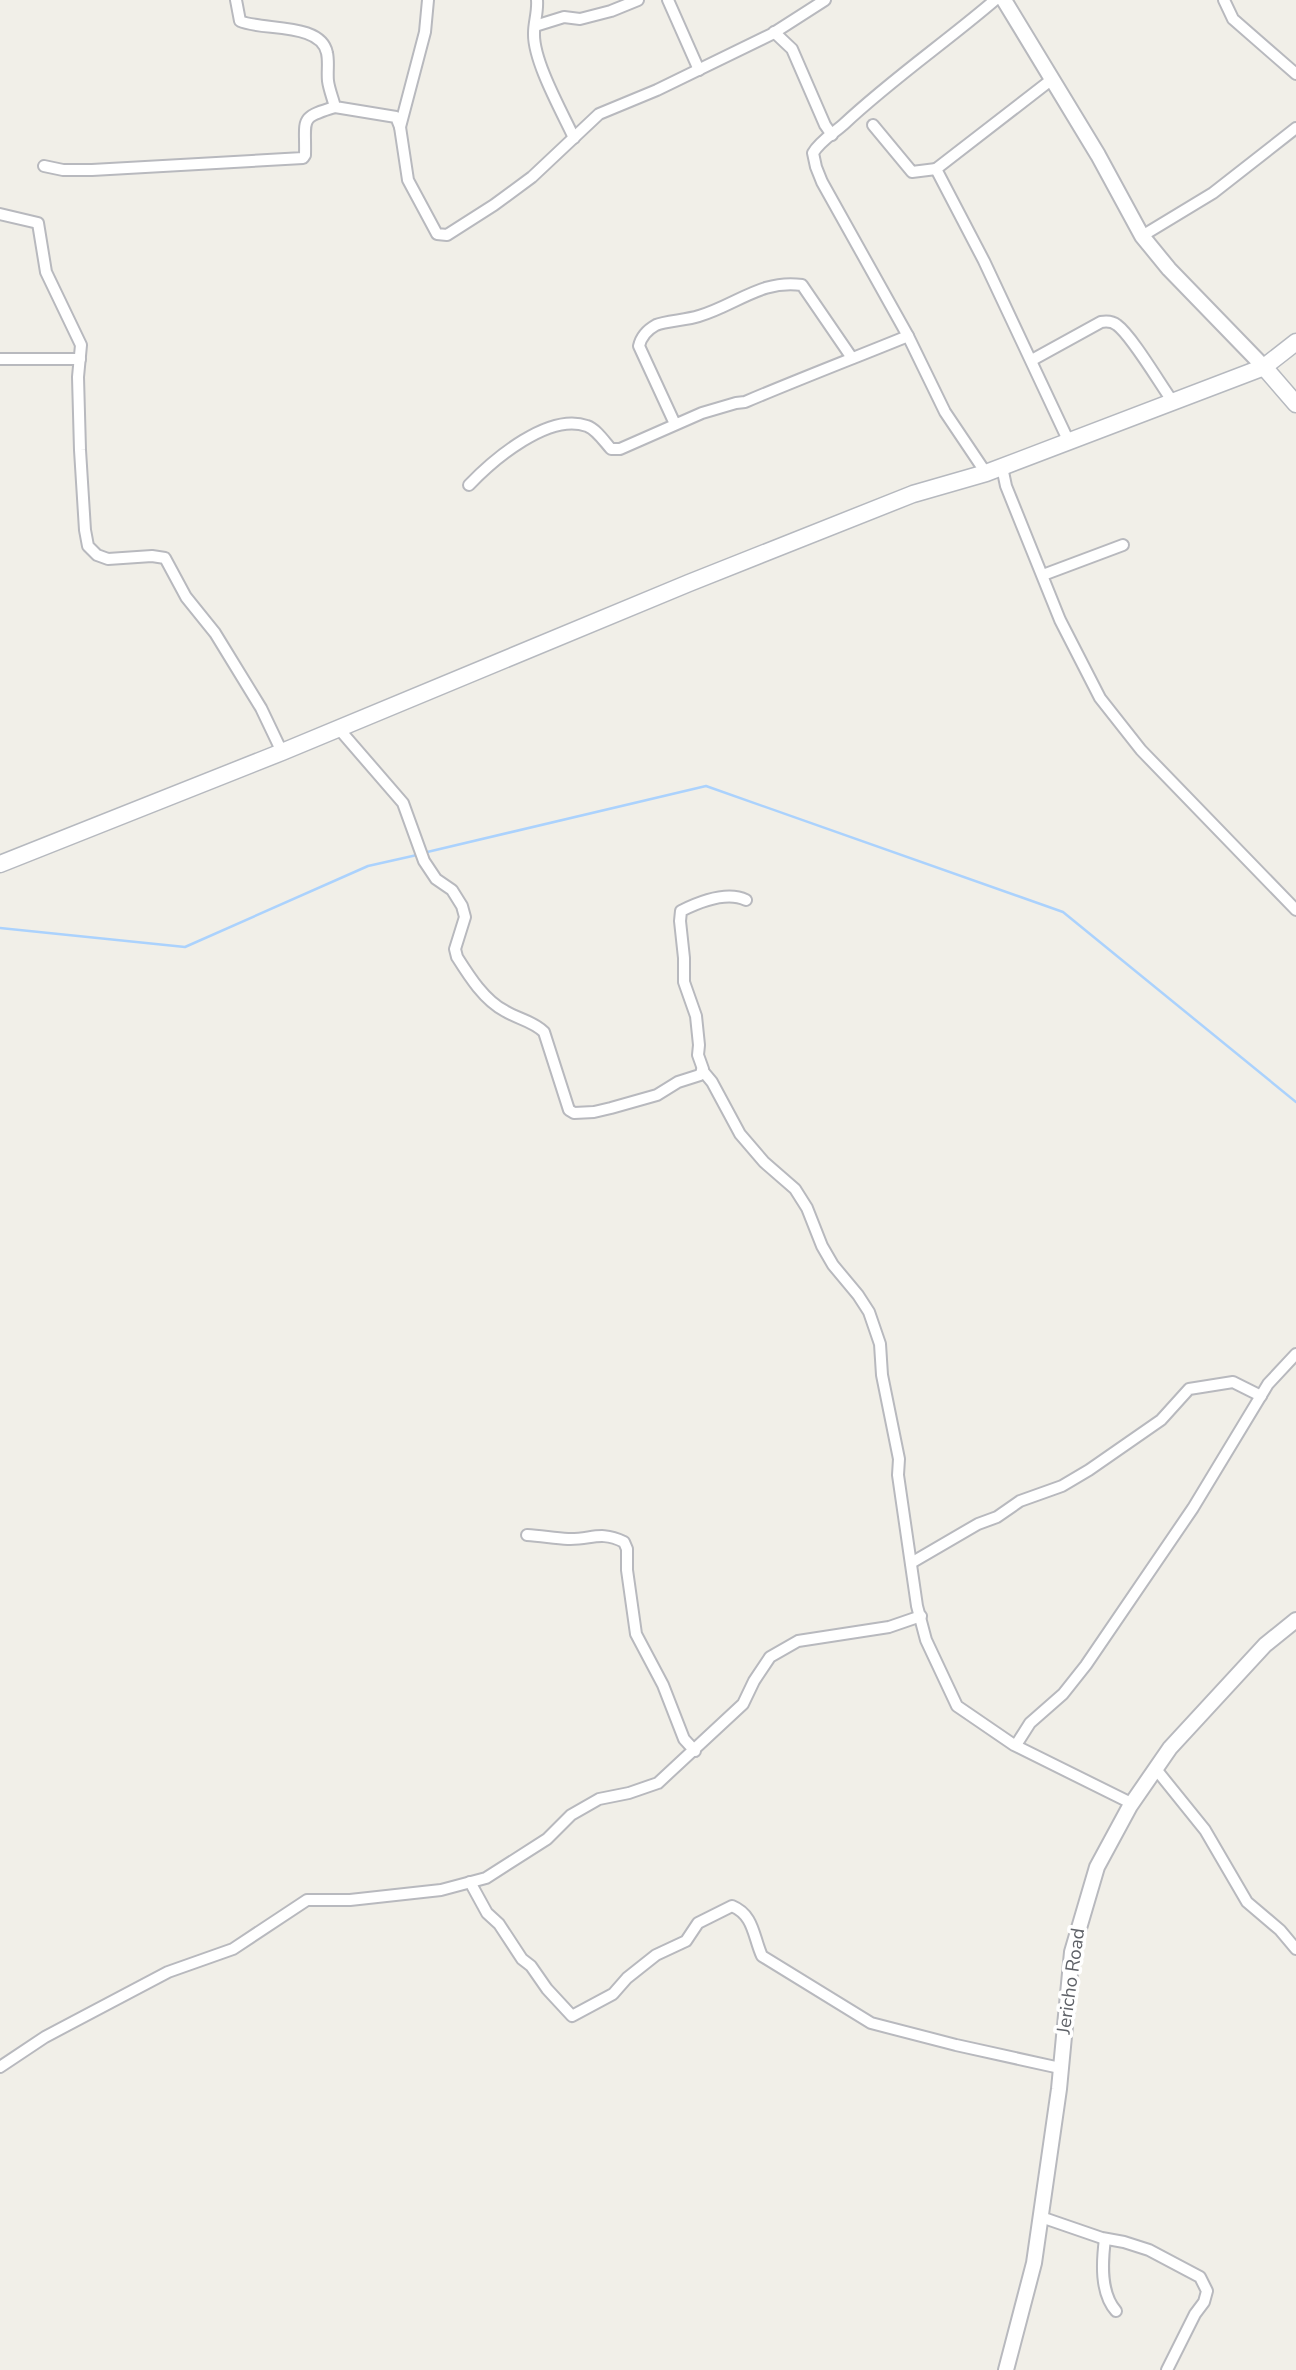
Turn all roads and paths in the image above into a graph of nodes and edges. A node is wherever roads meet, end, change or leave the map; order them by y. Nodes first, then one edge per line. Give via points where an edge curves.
1 (236, 0) edge
2 (428, 0) edge
3 (537, 0) edge
4 (638, 0) edge
5 (668, 0) edge
6 (825, 0) edge
7 (995, 0) edge
8 (1004, 0) edge
9 (1224, 0) edge
10 (535, 26) junction
11 (774, 32) junction
12 (699, 70) junction
13 (1296, 74) edge
14 (1051, 80) junction
15 (335, 107) junction
16 (873, 125) dead end
17 (400, 127) junction
18 (1296, 128) edge
19 (832, 135) junction
20 (574, 138) junction
21 (44, 166) dead end
22 (936, 169) junction
23 (0, 214) edge
24 (1142, 236) junction
25 (908, 336) junction
26 (1296, 342) edge
27 (852, 358) junction
28 (0, 359) edge
29 (80, 359) junction
30 (1032, 360) junction
31 (1264, 367) junction
32 (1173, 402) junction
33 (1296, 404) edge
34 (675, 424) junction
35 (1069, 443) junction
36 (1002, 467) junction
37 (986, 473) junction
38 (470, 485) dead end
39 (1124, 545) dead end
40 (1043, 575) junction
41 (339, 729) junction
42 (282, 752) junction
43 (0, 864) edge
44 (746, 900) dead end
45 (1296, 910) edge
46 (702, 1070) junction
47 (1296, 1354) edge
48 (1261, 1396) junction
49 (527, 1535) dead end
50 (911, 1563) junction
51 (921, 1616) junction
52 (1296, 1620) edge
53 (1016, 1745) junction
54 (695, 1751) junction
55 (1156, 1768) junction
56 (1131, 1803) junction
57 (470, 1882) junction
58 (1296, 1949) edge
59 (0, 2067) edge
60 (1060, 2068) junction
61 (1041, 2217) junction
62 (1105, 2239) junction
63 (1116, 2311) dead end
64 (1006, 2370) edge
65 (1167, 2370) edge

1 - 15 street via 240,21 295,30 324,45
2 - 17 street via 425,32
3 - 10 street
4 - 10 street via 580,19 564,17
5 - 12 street
6 - 11 street
7 - 19 street via 884,87
8 - 14 street
9 - 13 street via 1233,19
10 - 20 street via 537,52
11 - 12 street
11 - 19 street via 792,49
12 - 20 street via 599,114
14 - 22 street
14 - 24 street
15 - 17 street via 396,117
15 - 21 street via 304,122 303,158 92,170
16 - 22 street via 912,172
17 - 20 street via 408,180 437,234 447,235 532,177
18 - 24 street via 1213,193
19 - 25 street via 813,153 816,167
22 - 30 street
23 - 29 street via 38,223 46,272 81,345
24 - 31 street
25 - 27 street
25 - 37 street via 945,412
26 - 31 main road
27 - 34 street via 745,402
27 - 34 street via 802,285 785,282 716,311 659,324 641,338 639,346
28 - 29 street
29 - 42 street via 80,450 88,546 108,559 165,558 261,708
30 - 32 street via 1101,321 1110,321 1129,339
30 - 35 street
31 - 32 main road
31 - 33 main road
32 - 35 main road
34 - 38 street via 620,449 611,449 591,426 545,427 488,466
35 - 36 main road
36 - 37 main road
36 - 40 street
37 - 41 main road via 913,495 689,583
39 - 40 street
40 - 45 street via 1059,620 1100,698 1141,750
41 - 42 main road
41 - 46 street via 403,803 424,861 462,906 464,916 455,949 464,969 491,1003 544,1032 569,1110 594,1112 657,1095
42 - 43 main road
44 - 46 street via 737,896 716,899 681,911 684,982 696,1016
46 - 50 street via 740,1134 795,1189 833,1265 869,1312 880,1344 895,1432
47 - 48 street
48 - 50 street via 1233,1381 1189,1389 1161,1420 1089,1470 1062,1486 1020,1501
48 - 53 street via 1193,1508 1086,1665 1063,1694 1030,1723
49 - 54 street via 571,1539 594,1535 624,1542 636,1634 684,1739
50 - 51 street
51 - 53 street via 926,1640 957,1706
51 - 54 street via 889,1627 798,1641 770,1657 743,1704
52 - 55 street, Jericho Road via 1265,1645
53 - 56 street
54 - 57 street via 658,1783 599,1799 571,1815 547,1839 486,1878
55 - 56 street, Jericho Road
55 - 58 street via 1205,1830 1247,1902
56 - 60 street, Jericho Road via 1097,1867 1082,1911 1072,1952
57 - 59 street via 381,1897 307,1900 233,1949 168,1972 45,2037
57 - 60 street via 487,1913 572,2016 613,1994 656,1955 686,1941 698,1923 732,1906 742,1910 753,1926 762,1956 871,2023
60 - 61 street, Jericho Road
61 - 62 street
61 - 64 street, Jericho Road
62 - 63 street via 1107,2300
62 - 65 street via 1149,2250 1205,2283 1203,2302

